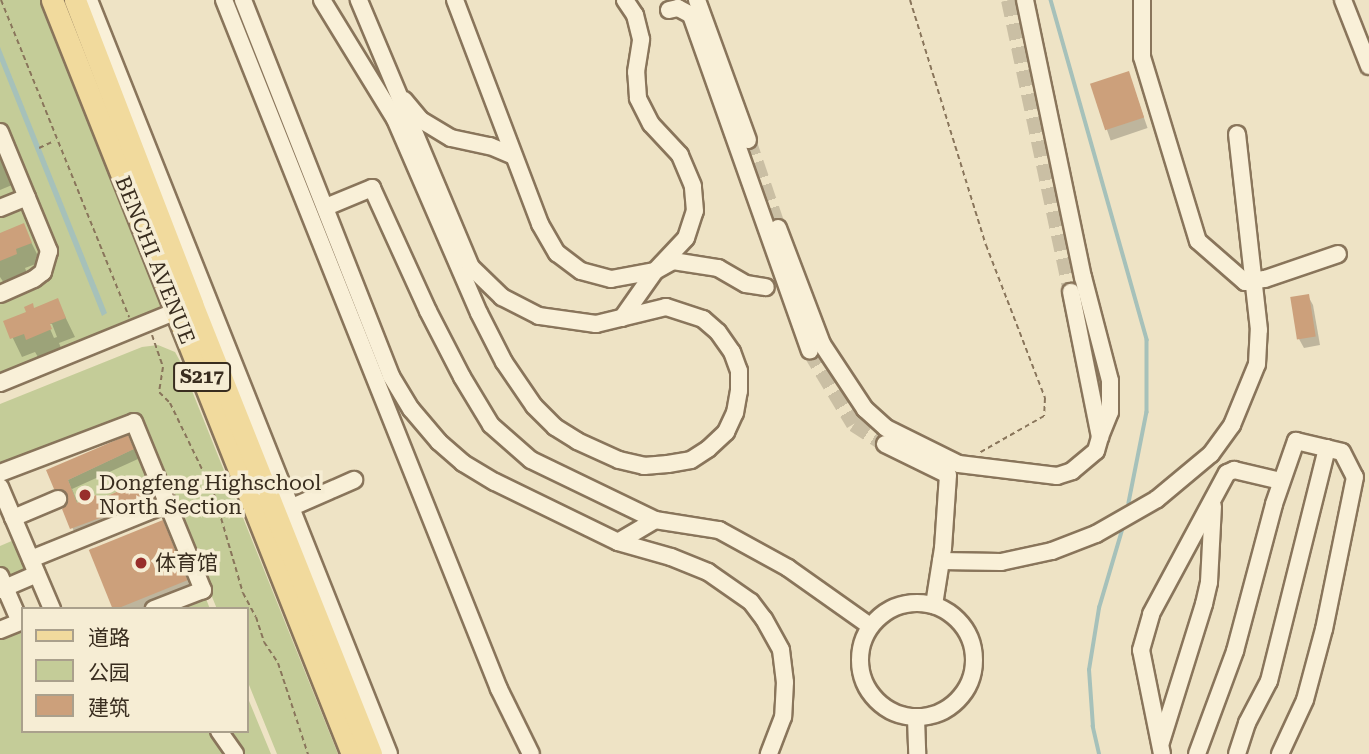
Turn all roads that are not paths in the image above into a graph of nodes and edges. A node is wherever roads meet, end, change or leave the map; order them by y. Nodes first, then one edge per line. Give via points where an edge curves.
1 (52, 0) edge
2 (75, 0) edge
3 (89, 0) edge
4 (224, 0) edge
5 (243, 0) edge
6 (322, 0) edge
7 (359, 0) edge
8 (455, 0) edge
9 (625, 0) edge
10 (1025, 0) edge
11 (1142, 0) edge
12 (1343, 0) edge
13 (694, 8) edge
14 (669, 10) dead end
15 (1369, 66) edge
16 (395, 89) junction
17 (0, 132) edge
18 (1237, 134) dead end
19 (748, 139) tunnel mouth
20 (511, 155) junction
21 (27, 197) junction
22 (0, 208) edge
23 (326, 208) junction
24 (778, 228) tunnel mouth
25 (1338, 254) dead end
26 (655, 271) junction
27 (1254, 281) junction
28 (766, 287) dead end
29 (1071, 292) tunnel mouth
30 (0, 294) edge
31 (184, 308) junction
32 (622, 318) junction
33 (810, 351) tunnel mouth
34 (0, 383) edge
35 (245, 417) junction
36 (1100, 437) junction
37 (885, 444) tunnel mouth
38 (1206, 448) junction
39 (1327, 448) junction
40 (953, 470) junction
41 (0, 473) edge
42 (1227, 473) junction
43 (354, 480) dead end
44 (1281, 481) junction
45 (0, 487) edge
46 (1215, 495) junction
47 (58, 499) dead end
48 (167, 504) junction
49 (282, 511) junction
50 (13, 518) junction
51 (655, 520) junction
52 (618, 542) junction
53 (941, 561) junction
54 (34, 566) junction
55 (2, 584) edge
56 (934, 605) junction
57 (51, 607) edge
58 (159, 607) edge
59 (21, 622) edge
60 (870, 626) junction
61 (0, 630) edge
62 (916, 718) junction
63 (220, 733) edge
64 (1161, 749) edge
65 (235, 754) edge
66 (352, 754) edge
67 (371, 754) edge
68 (389, 754) edge
69 (531, 754) edge
70 (769, 754) edge
71 (917, 754) edge
72 (1197, 754) edge
73 (1237, 754) edge
74 (1280, 754) edge

1 - 31 main road, BENCHI AVENUE / S217
2 - 31 main road, BENCHI AVENUE / S217
3 - 35 street
4 - 69 street via 499,689
5 - 23 street
6 - 32 street via 395,119 479,313 503,362 534,407 577,441 619,460 644,466 691,460 726,432 735,413 739,371 732,352 710,326 685,311 666,307
7 - 16 street
8 - 20 street
9 - 26 street via 635,15 641,40 638,98 651,124 680,155 692,186 695,211 686,238
10 - 36 street via 1083,277 1110,381 1110,412
11 - 27 street via 1142,57 1198,241 1245,282
12 - 15 street
13 - 14 street
13 - 19 street via 707,29
13 - 33 street
16 - 20 street via 421,120 451,138
16 - 32 street via 471,267 502,297 539,316 596,324
17 - 21 street
18 - 27 street
20 - 26 street via 556,253 581,271 611,279
21 - 22 street
21 - 30 street via 49,251 47,262 34,279
23 - 51 street via 372,188 428,311 491,425 531,460
23 - 52 street via 391,376 411,410 463,463
24 - 40 street via 822,344 864,409
25 - 27 street
26 - 28 street via 673,261 696,264
26 - 32 street
27 - 38 street via 1257,364 1232,425
29 - 36 street
31 - 34 street
31 - 35 main road, BENCHI AVENUE / S217
31 - 66 main road, BENCHI AVENUE / S217
35 - 49 main road, BENCHI AVENUE / S217
36 - 40 street via 1087,460 1057,477
37 - 40 street
38 - 42 street
38 - 53 street via 1157,499 1096,534 1052,551 1001,562
39 - 44 street via 1296,441
39 - 73 street via 1269,681
39 - 74 street via 1342,452 1355,477 1305,700
40 - 53 street
41 - 48 street via 134,422
42 - 44 street via 1234,470
42 - 46 street
43 - 49 street
44 - 72 street via 1235,651
45 - 50 street
46 - 64 street via 1204,604
46 - 64 street via 1141,640
47 - 50 street
48 - 54 street
48 - 58 street via 202,590
49 - 67 main road, BENCHI AVENUE / S217
49 - 68 street
50 - 54 street
51 - 52 street
51 - 60 street via 719,530 788,568
52 - 70 street via 708,572 751,602 764,619 781,650 785,682 783,717
53 - 56 street
54 - 55 street
54 - 57 street
55 - 59 street
56 - 60 street via 919,602 891,608
56 - 62 street via 963,624 973,643 975,661 971,683 956,704
59 - 61 street
60 - 62 street via 860,649 864,684 891,712
62 - 71 street
63 - 65 street

